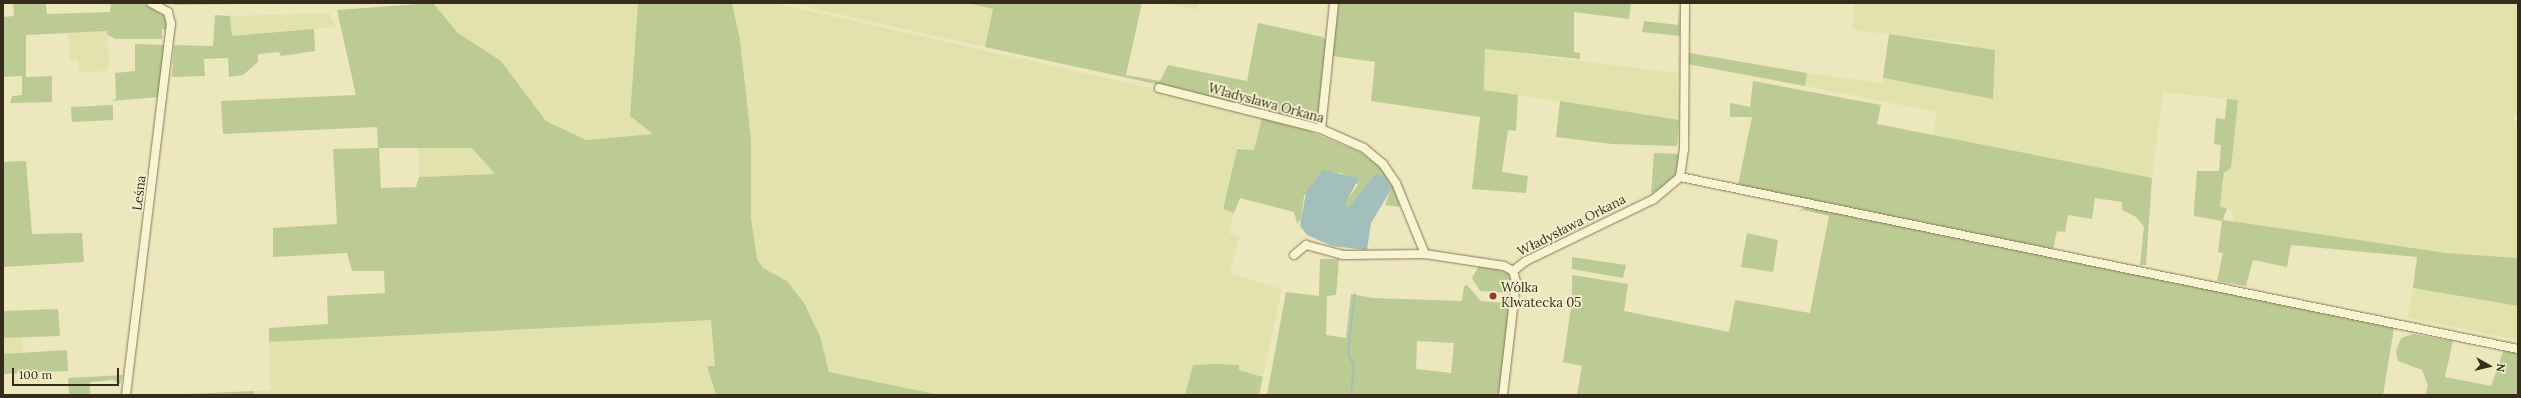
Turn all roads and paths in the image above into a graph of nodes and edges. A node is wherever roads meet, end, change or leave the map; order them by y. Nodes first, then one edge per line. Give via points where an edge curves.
1 (151, 3) edge
2 (1334, 3) edge
3 (1685, 3) edge
4 (1159, 88) dead end
5 (1321, 129) junction
6 (1680, 177) junction
7 (1425, 254) junction
8 (1294, 255) dead end
9 (1513, 272) junction
10 (2518, 349) edge
11 (126, 395) edge
12 (1504, 395) edge

1 - 11 street, Leśna via 168,12 170,29
2 - 5 street
3 - 6 street via 1684,150
4 - 5 street, Władysława Orkana
5 - 7 street, Władysława Orkana via 1364,148 1384,164 1396,183
6 - 9 street, Władysława Orkana via 1654,199 1526,260
6 - 10 street
7 - 8 street via 1344,255 1306,245
7 - 9 street, Władysława Orkana via 1504,266
9 - 12 street via 1516,282

